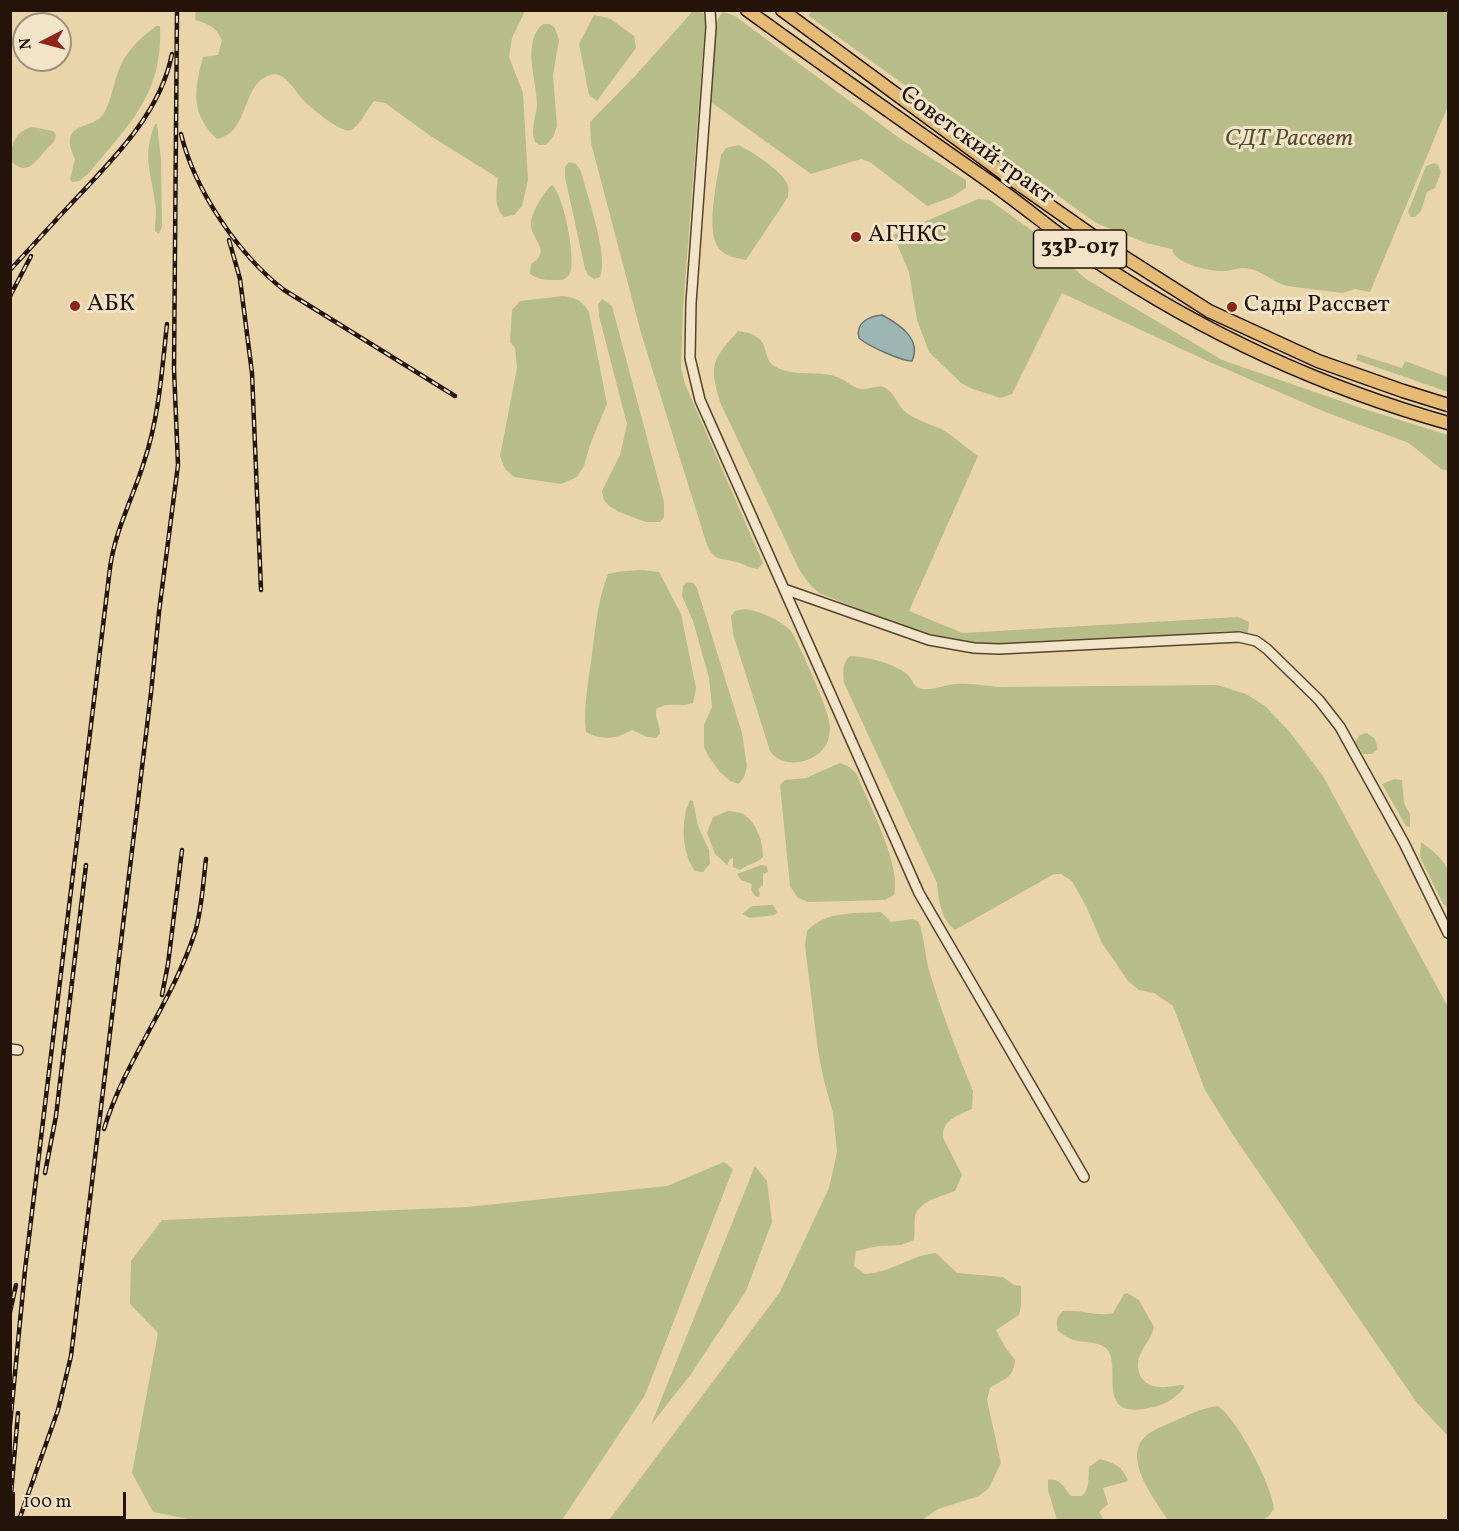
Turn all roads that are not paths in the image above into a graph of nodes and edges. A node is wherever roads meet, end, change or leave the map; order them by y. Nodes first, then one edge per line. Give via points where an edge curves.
1 (710, 10) edge
2 (747, 10) edge
3 (786, 12) edge
4 (1449, 405) edge
5 (1449, 423) edge
6 (784, 589) junction
7 (1449, 933) edge
8 (1084, 1177) dead end

1 - 6 street via 690,358 700,400
2 - 5 highway, Советский тракт / 33Р-017 via 1094,260 1158,301 1234,341 1334,384
3 - 4 highway, Советский тракт / 33Р-017 via 1012,180 1209,311 1318,361
6 - 7 street via 929,640 974,648 1239,637 1256,641 1319,700 1340,728
6 - 8 street via 919,893

